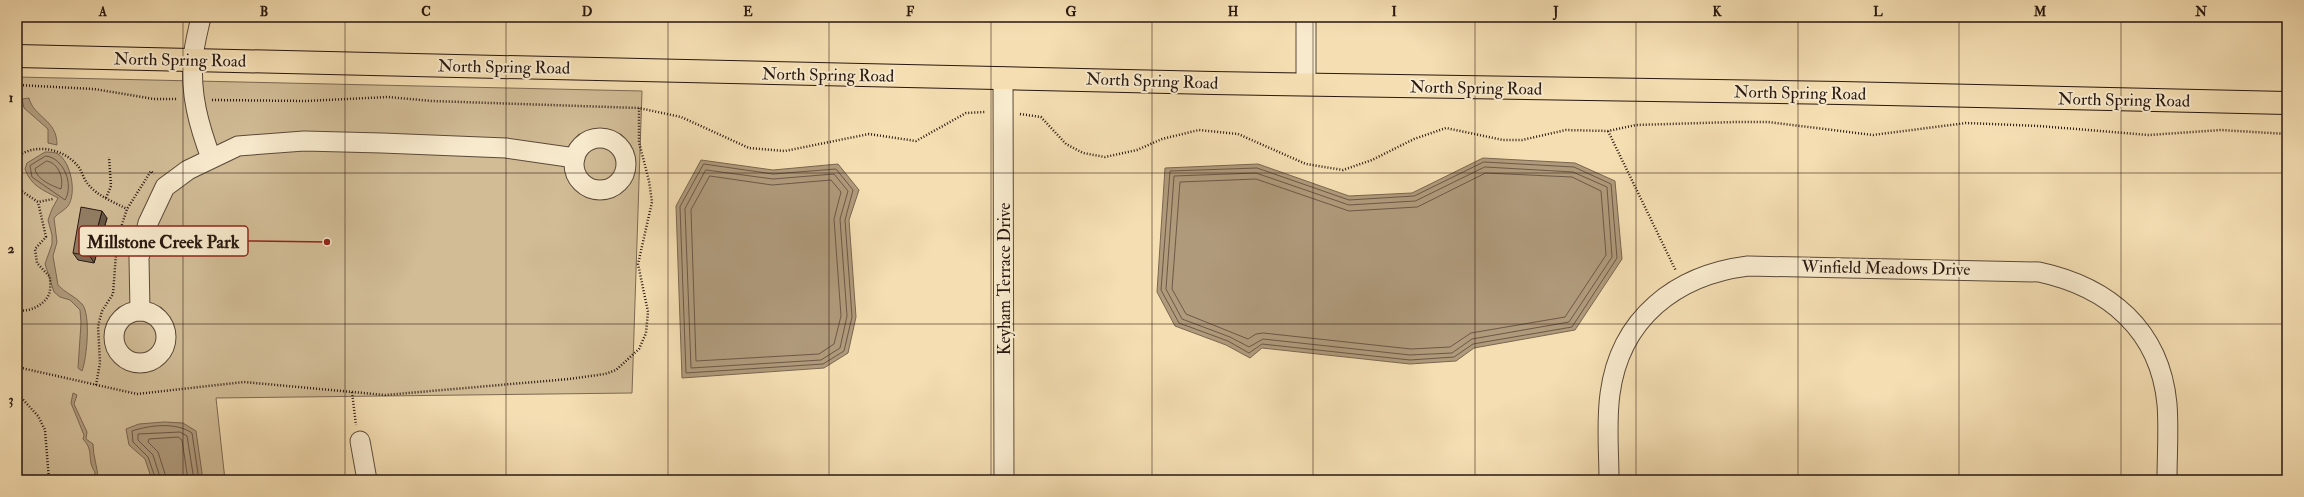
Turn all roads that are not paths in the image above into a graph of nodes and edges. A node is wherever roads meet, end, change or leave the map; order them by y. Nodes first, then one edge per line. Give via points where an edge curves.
1 (201, 17) edge
2 (1306, 17) edge
3 (17, 56) edge
4 (193, 59) junction
5 (1003, 77) junction
6 (1306, 84) junction
7 (2287, 103) edge
8 (211, 158) junction
9 (575, 158) dead end
10 (140, 311) dead end
11 (360, 441) road end
12 (367, 480) edge
13 (1004, 480) edge
14 (1609, 480) edge
15 (2167, 480) edge

1 - 4 street
2 - 6 street
3 - 4 main road, North Spring Road
4 - 5 main road, North Spring Road via 483,68
4 - 8 street via 194,100 200,130
5 - 6 main road, North Spring Road
5 - 13 street, Keyham Terrace Drive
6 - 7 main road, North Spring Road
8 - 9 street via 238,146 304,141 506,148
8 - 10 street via 166,186 148,223 139,258
11 - 12 street
14 - 15 street, Winfield Meadows Drive via 1610,395 1615,370 1626,344 1638,325 1654,306 1686,284 1723,269 1748,266 2040,272 2064,277 2088,287 2110,300 2128,317 2156,360 2167,404

